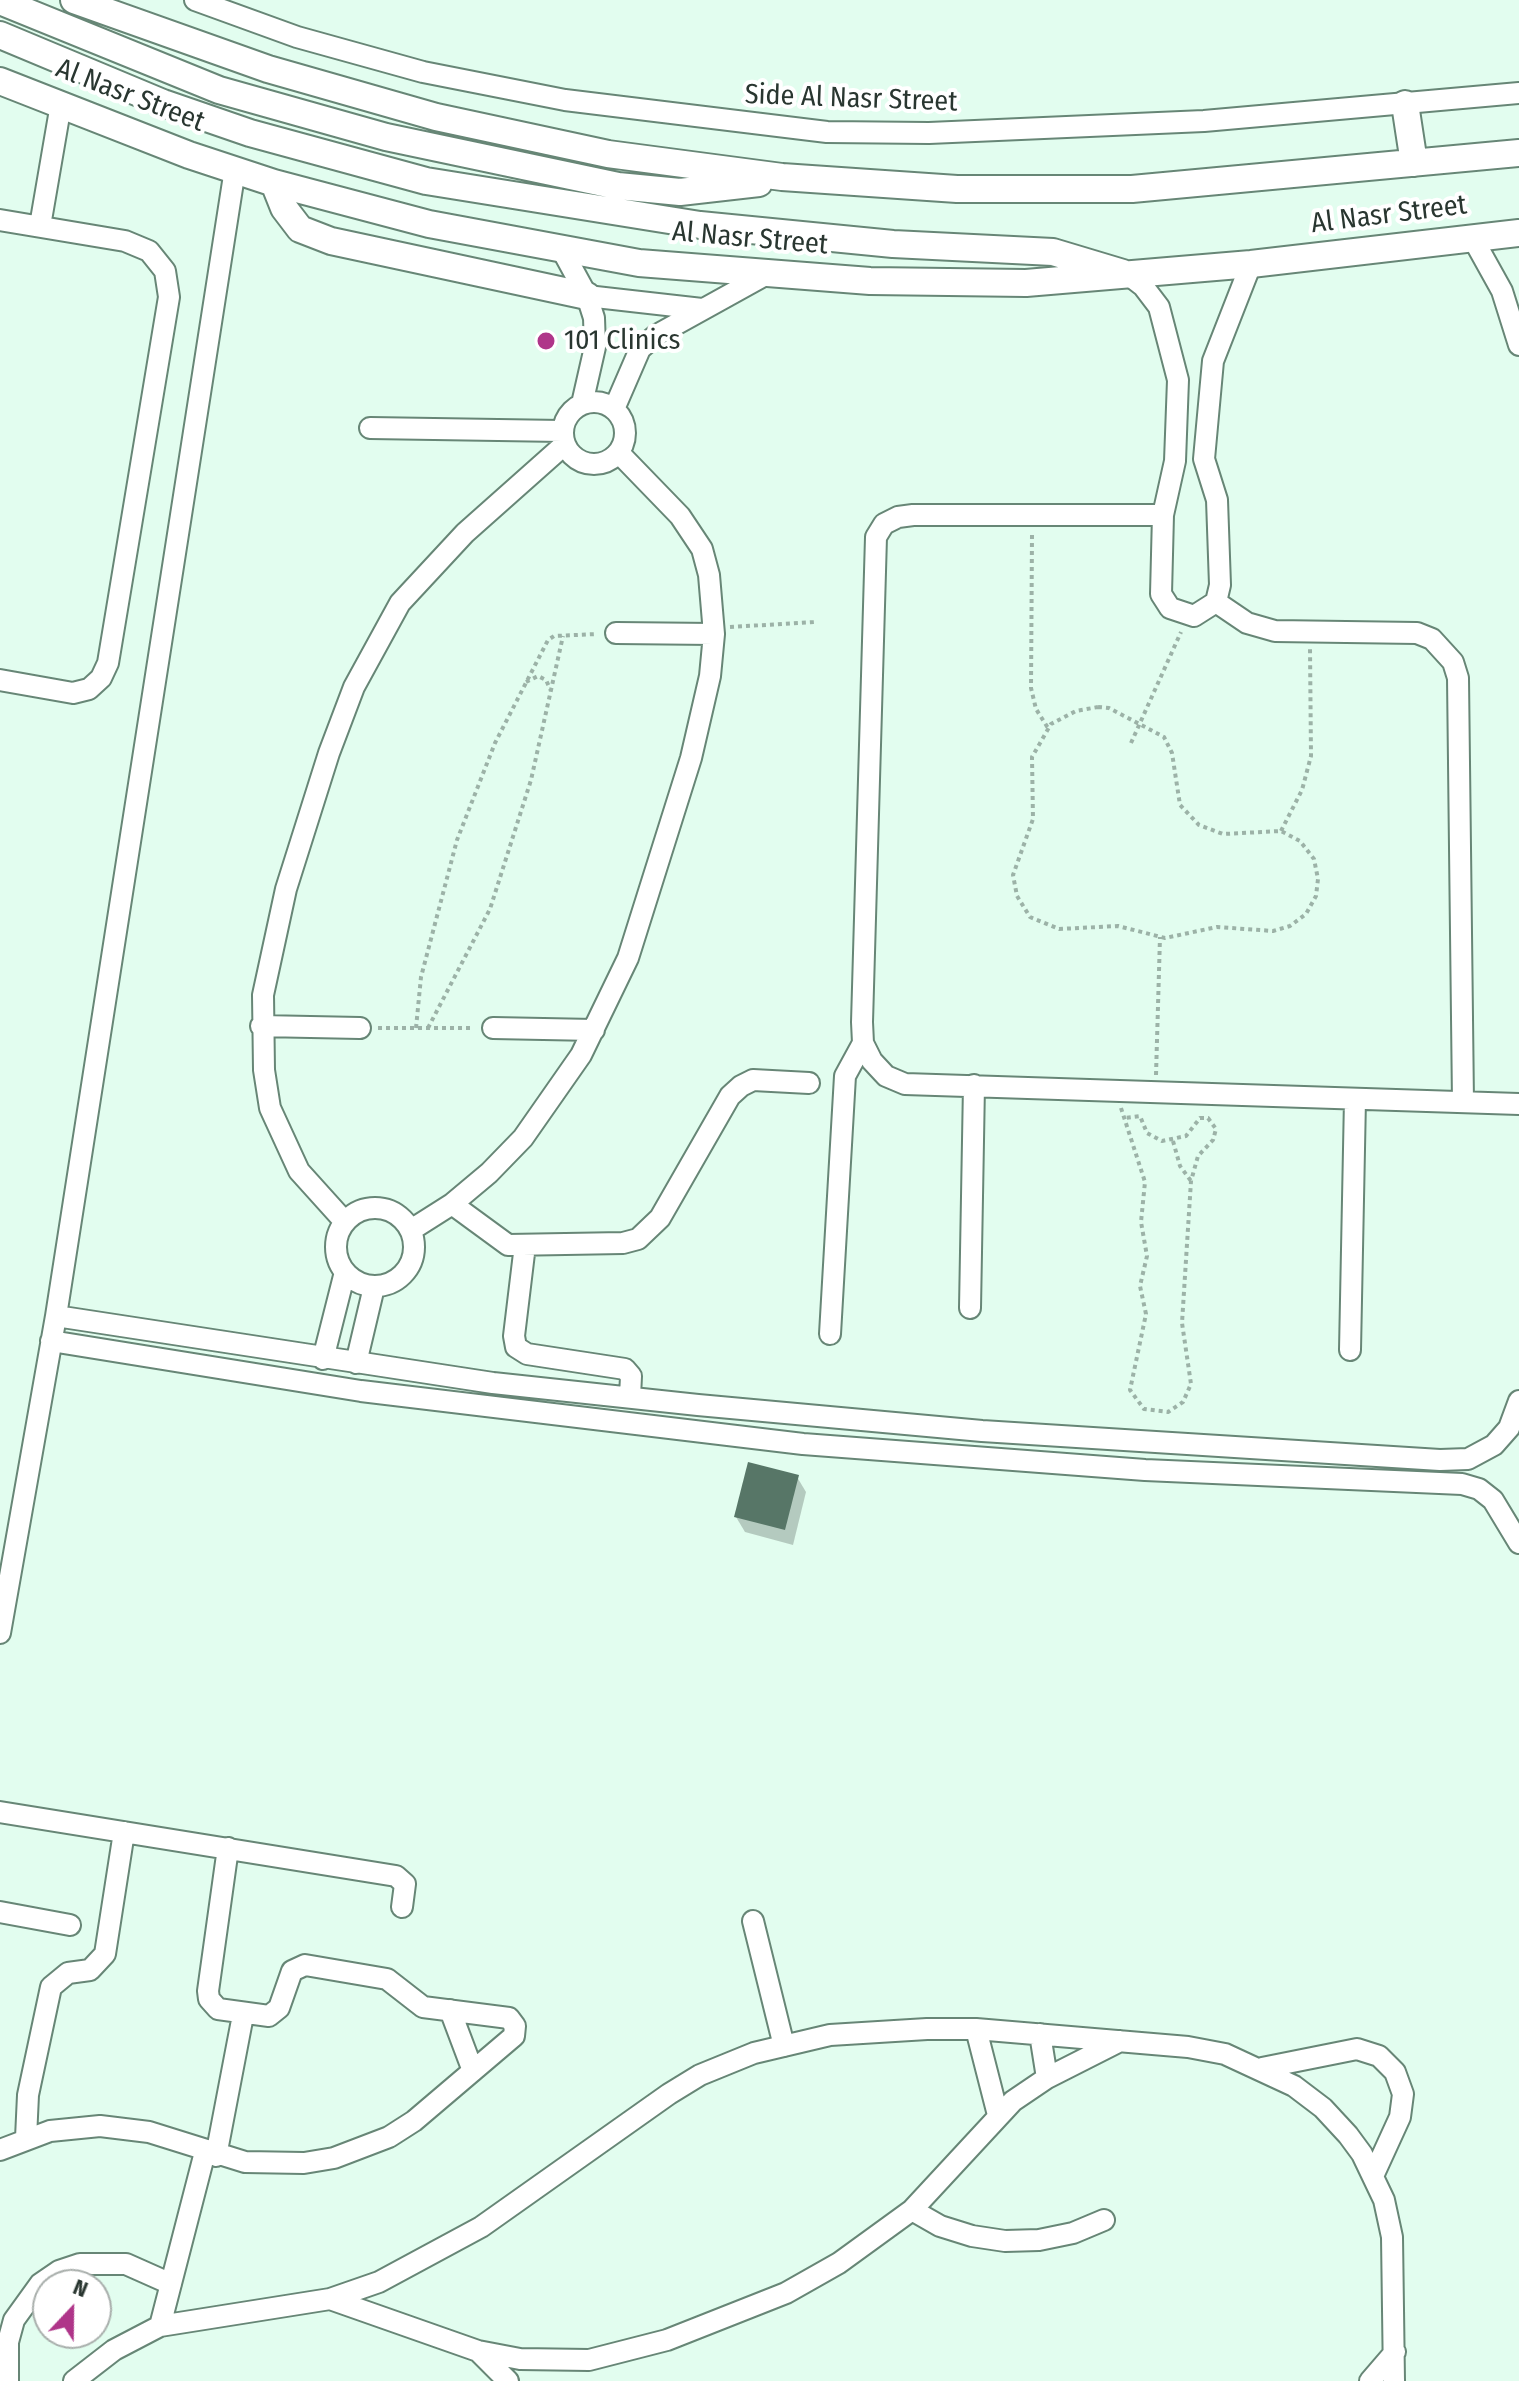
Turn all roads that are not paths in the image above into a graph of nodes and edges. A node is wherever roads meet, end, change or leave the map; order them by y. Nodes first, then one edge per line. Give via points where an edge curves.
1 (195, 0) edge
2 (0, 1) edge
3 (87, 2) edge
4 (0, 35) edge
5 (0, 81) edge
6 (1519, 93) edge
7 (61, 104) junction
8 (1405, 104) junction
9 (1519, 153) edge
10 (1414, 163) junction
11 (235, 169) junction
12 (782, 177) junction
13 (274, 183) junction
14 (0, 220) edge
15 (40, 226) junction
16 (1519, 233) edge
17 (1472, 237) junction
18 (562, 250) junction
19 (1251, 264) junction
20 (767, 274) junction
21 (1130, 276) junction
22 (587, 296) junction
23 (702, 309) junction
24 (1518, 334) edge
25 (1176, 369) junction
26 (1212, 370) junction
27 (582, 404) junction
28 (614, 409) junction
29 (370, 428) dead end
30 (563, 438) junction
31 (619, 453) junction
32 (1174, 471) junction
33 (1206, 472) junction
34 (1163, 515) junction
35 (1216, 602) junction
36 (714, 631) junction
37 (616, 633) road end
38 (0, 680) edge
39 (261, 1026) junction
40 (360, 1028) road end
41 (493, 1028) road end
42 (594, 1030) junction
43 (863, 1043) junction
44 (809, 1083) dead end
45 (974, 1085) junction
46 (1355, 1099) junction
47 (1463, 1102) junction
48 (1519, 1104) edge
49 (452, 1204) junction
50 (345, 1222) junction
51 (411, 1230) junction
52 (525, 1245) junction
53 (345, 1272) junction
54 (374, 1287) junction
55 (970, 1308) dead end
56 (56, 1316) junction
57 (830, 1334) dead end
58 (51, 1341) junction
59 (1350, 1350) dead end
60 (323, 1359) junction
61 (356, 1363) junction
62 (634, 1398) junction
63 (1519, 1401) edge
64 (636, 1424) junction
65 (1519, 1543) edge
66 (0, 1633) edge
67 (0, 1812) edge
68 (124, 1832) junction
69 (228, 1848) junction
70 (402, 1907) dead end
71 (0, 1912) edge
72 (753, 1921) dead end
73 (70, 1925) dead end
74 (450, 2010) junction
75 (243, 2015) junction
76 (976, 2029) junction
77 (1040, 2034) junction
78 (1121, 2041) junction
79 (784, 2046) junction
80 (1262, 2068) junction
81 (473, 2071) junction
82 (1047, 2078) junction
83 (998, 2115) junction
84 (26, 2138) junction
85 (0, 2150) edge
86 (211, 2154) junction
87 (1373, 2176) junction
88 (912, 2210) junction
89 (1104, 2220) dead end
90 (171, 2284) junction
91 (330, 2299) junction
92 (160, 2326) junction
93 (478, 2351) junction
94 (1395, 2352) junction
95 (589, 2360) junction
96 (8, 2381) edge
97 (74, 2381) edge
98 (508, 2381) edge
99 (577, 2381) edge
100 (1370, 2381) edge
101 (1394, 2381) edge

1 - 8 street, Side Al Nasr Street via 297,37 423,72 565,100 827,132 1046,129
2 - 12 main road via 219,90 453,153 649,190 706,191
3 - 12 main road, Al Nasr Street via 268,69 436,117 608,154
4 - 21 main road via 250,133 426,181 700,225 893,244 1053,252
5 - 7 main road, Al Nasr Street
6 - 8 street, Side Al Nasr Street
7 - 11 main road, Al Nasr Street
7 - 15 street
8 - 10 main road
9 - 10 main road, Al Nasr Street
10 - 12 main road, Al Nasr Street via 1132,189 957,189
11 - 13 main road, Al Nasr Street
11 - 56 street
13 - 18 main road, Al Nasr Street via 429,224
13 - 22 main road via 300,229 331,241
14 - 15 street
15 - 38 street via 125,241 149,251 165,271 169,297 108,663 89,689 73,693
16 - 17 main road, Al Nasr Street
17 - 19 main road, Al Nasr Street
17 - 24 street via 1498,282
18 - 20 main road, Al Nasr Street
18 - 22 street
19 - 21 main road, Al Nasr Street
19 - 26 street via 1218,341
20 - 21 main road, Al Nasr Street via 974,284
20 - 23 street
21 - 25 street via 1159,307
22 - 23 street
22 - 27 street via 595,347
23 - 28 street via 640,349
25 - 26 street
25 - 32 street
26 - 33 street
27 - 28 street via 599,402
27 - 30 street via 572,410
28 - 31 street via 624,422
29 - 30 street
30 - 31 street via 574,458 589,465 605,463
30 - 39 street via 431,566 375,644 306,820 269,958
31 - 36 street via 661,494 702,549
32 - 33 street
32 - 34 street
33 - 35 street via 1217,500
34 - 35 street via 1161,594 1170,608 1188,616 1203,613
34 - 43 street via 898,517 884,524 876,537
35 - 47 street via 1260,628 1417,633 1444,649 1456,670
36 - 37 street
36 - 42 street via 710,676 674,816 628,958
39 - 40 street
39 - 50 street via 270,1108 282,1140 299,1171
41 - 42 street
42 - 49 street via 523,1138
43 - 45 street via 886,1076 905,1084
43 - 57 street via 845,1076
44 - 52 street via 753,1080 730,1096 660,1218 638,1239
45 - 46 street
45 - 55 street
46 - 47 street
46 - 59 street
47 - 48 street
49 - 51 street
49 - 52 street via 497,1240
50 - 51 street via 361,1211 380,1209 398,1215
50 - 53 street via 336,1252
51 - 54 street via 414,1253 405,1273
52 - 62 street via 516,1347 527,1354 625,1369
53 - 54 street
53 - 60 street
54 - 61 street
56 - 58 street
56 - 60 street
58 - 64 street via 361,1391
58 - 66 street
60 - 61 street
61 - 62 street
62 - 63 street via 982,1431 1440,1460 1468,1459 1494,1445 1509,1428
62 - 64 street
64 - 65 street via 803,1444 1145,1470 1462,1484 1493,1500
67 - 68 street
68 - 69 street
68 - 84 street via 105,1954 97,1966 61,1976 51,1987 28,2095
69 - 70 street via 401,1877
69 - 75 street via 208,1991 218,2009
71 - 73 street
72 - 79 street
74 - 75 street via 415,2004 401,1986 387,1979 305,1965 292,1971 275,2013
74 - 81 street
74 - 81 street via 504,2017 515,2026 514,2036
75 - 86 street
76 - 77 street
76 - 79 street via 830,2035
76 - 83 street
77 - 78 street
77 - 82 street
78 - 80 street via 1225,2054
78 - 82 street
79 - 91 street via 700,2075 481,2227 392,2275
80 - 87 street via 1323,2108 1355,2144
80 - 87 street via 1357,2049 1379,2056 1395,2072 1403,2094 1400,2117
81 - 86 street via 414,2121 334,2158 290,2164
82 - 83 street
83 - 88 street
84 - 85 street
84 - 86 street via 75,2127 125,2127
86 - 90 street
87 - 94 street via 1392,2237
88 - 89 street via 950,2229 1005,2241 1062,2235
88 - 95 street via 839,2263 786,2293 667,2340
90 - 92 street
90 - 96 street via 126,2264 103,2261 59,2271 40,2284 14,2320
91 - 92 street
91 - 93 street
92 - 97 street via 114,2350
93 - 95 street via 520,2359
93 - 98 street
94 - 100 street
94 - 101 street
95 - 99 street

